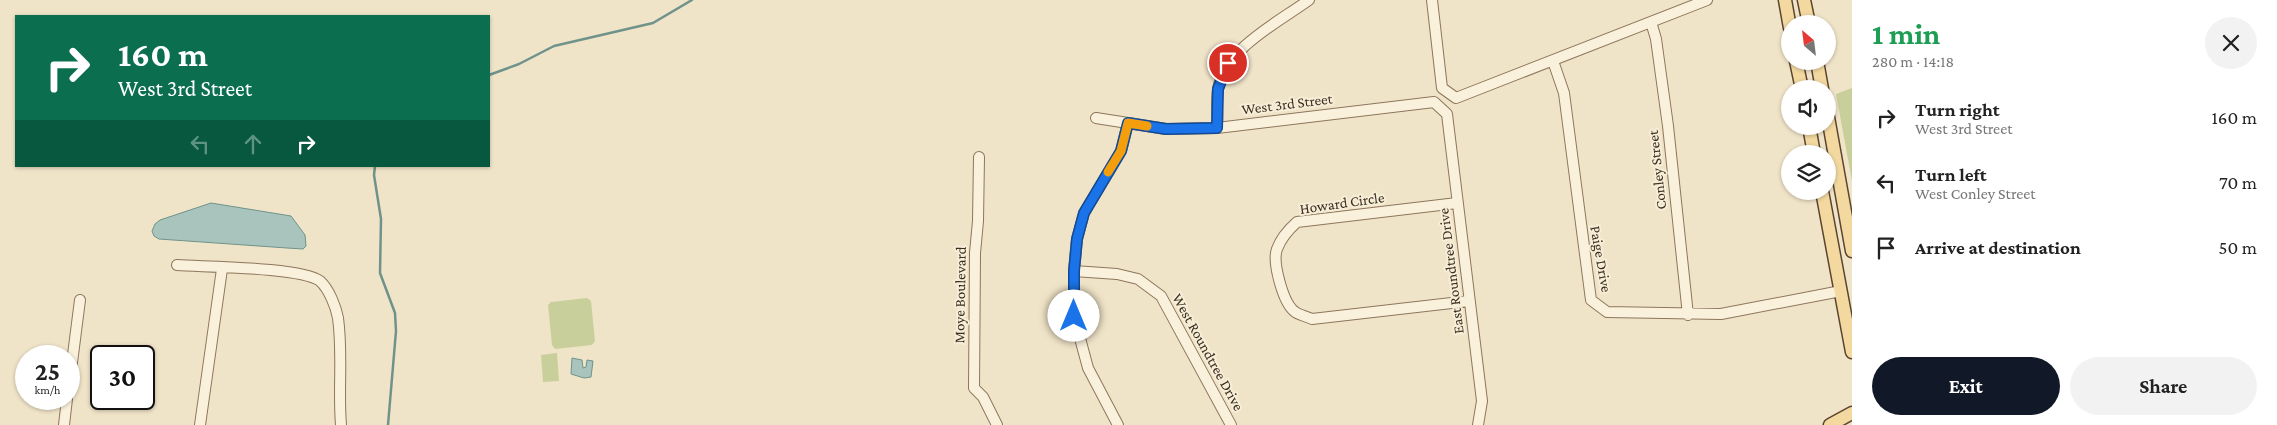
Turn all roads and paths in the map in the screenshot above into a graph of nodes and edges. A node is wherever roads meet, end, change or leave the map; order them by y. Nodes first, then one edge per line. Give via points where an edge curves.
1 (1308, 0) edge
2 (1432, 0) edge
3 (1706, 0) edge
4 (1785, 0) edge
5 (1804, 0) edge
6 (1788, 15) edge
7 (1807, 15) edge
8 (1651, 22) junction
9 (1553, 62) junction
10 (1447, 114) joint
11 (1096, 118) dead end
12 (1128, 123) junction
13 (1217, 128) junction
14 (1831, 135) edge
15 (978, 158) dead end
16 (1824, 200) edge
17 (1458, 202) junction
18 (1852, 251) edge
19 (177, 265) dead end
20 (222, 269) junction
21 (1074, 271) junction
22 (1841, 291) junction
23 (80, 300) dead end
24 (1469, 301) junction
25 (1688, 315) junction
26 (74, 345) edge
27 (1852, 352) edge
28 (66, 410) edge
29 (1852, 413) edge
30 (64, 425) edge
31 (200, 425) edge
32 (341, 425) edge
33 (997, 425) edge
34 (1118, 425) edge
35 (1231, 425) edge
36 (1478, 425) edge
37 (1830, 425) edge

1 - 13 street via 1244,47 1228,63 1218,89
2 - 9 street via 1442,88 1456,98
3 - 8 street
4 - 6 main road
5 - 7 main road
8 - 9 street
8 - 25 street, Conley Street via 1668,126
9 - 25 street, Paige Drive via 1564,93 1591,300 1607,312
10 - 13 street, West 3rd Street via 1434,102
10 - 17 street, East Roundtree Drive
11 - 12 street, West 3rd Street
12 - 13 street, West 3rd Street via 1166,129
12 - 21 street via 1121,151 1084,213
14 - 18 main road
15 - 33 street, Moye Boulevard via 974,388 983,397
16 - 22 main road
17 - 24 street, East Roundtree Drive
17 - 24 street, Howard Circle via 1297,222 1284,234 1276,252 1280,287 1286,301 1294,312 1312,319
19 - 20 street
20 - 31 street
20 - 32 street via 306,275 320,282 331,297 338,316
21 - 34 street via 1074,316 1088,368
21 - 35 street, West Roundtree Drive via 1138,278 1161,296
22 - 25 street, Paige Drive via 1722,314
22 - 27 main road
23 - 26 street
24 - 36 street, East Roundtree Drive via 1482,401
28 - 30 street
29 - 37 main road

